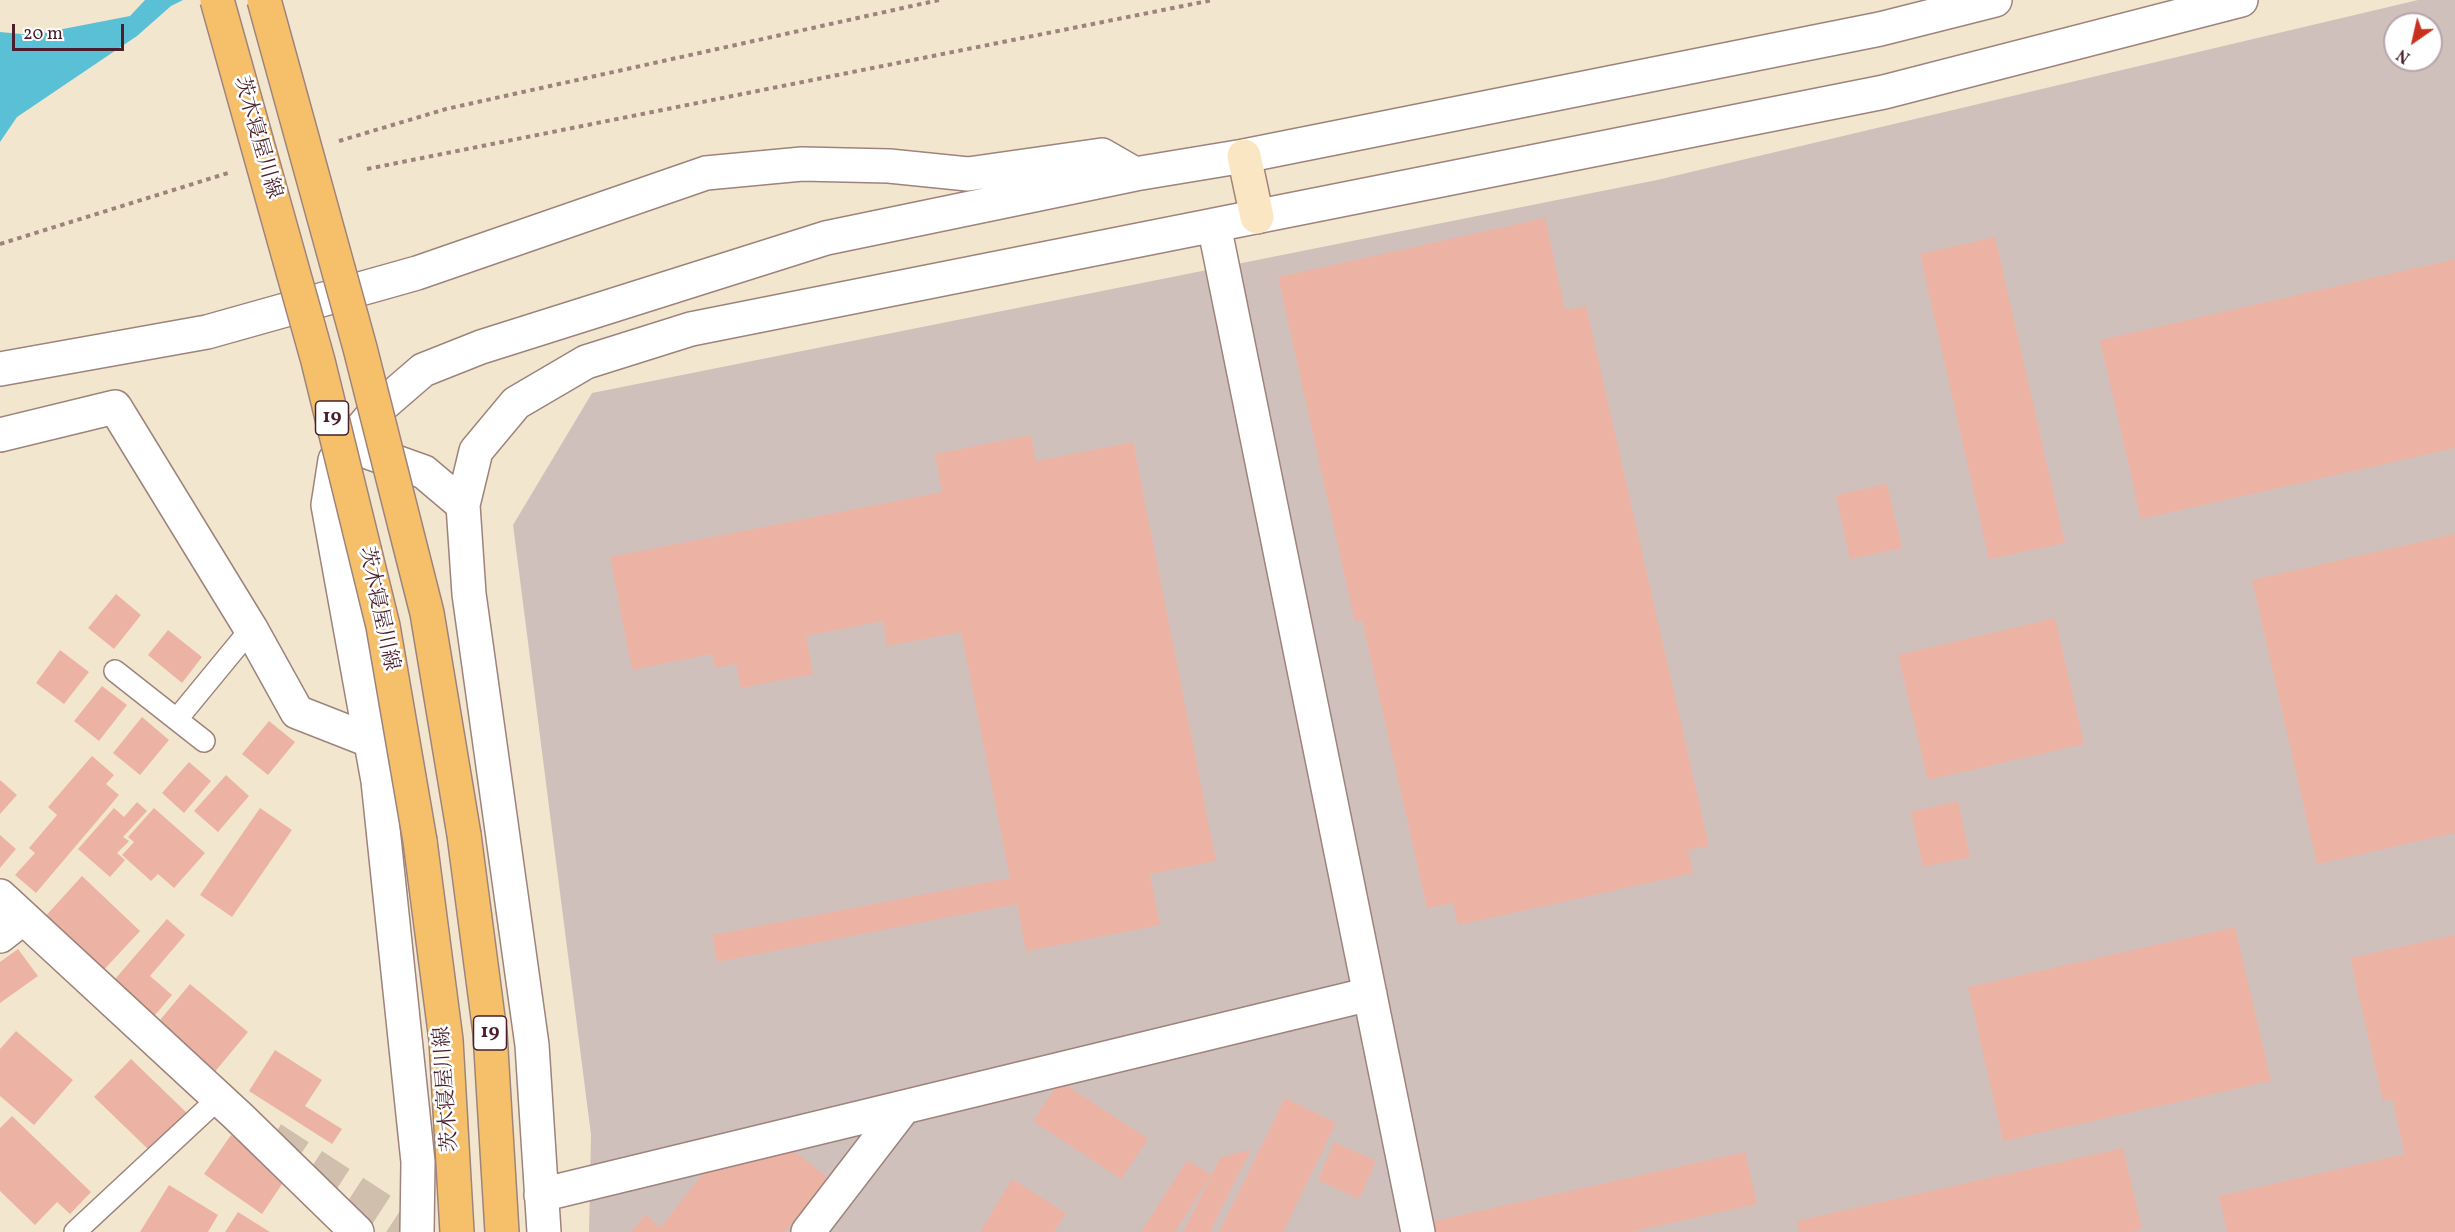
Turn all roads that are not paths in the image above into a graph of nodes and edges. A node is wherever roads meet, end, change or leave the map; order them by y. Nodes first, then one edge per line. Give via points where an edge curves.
1 (217, 0) edge
2 (264, 0) edge
3 (1995, 0) edge
4 (2241, 0) edge
5 (1244, 156) junction
6 (1135, 174) junction
7 (1257, 217) junction
8 (1214, 225) junction
9 (0, 369) edge
10 (0, 435) edge
11 (335, 460) junction
12 (464, 505) junction
13 (251, 629) junction
14 (115, 671) dead end
15 (177, 719) junction
16 (204, 741) dead end
17 (371, 741) junction
18 (0, 896) edge
19 (12, 927) edge
20 (1370, 994) junction
21 (219, 1098) junction
22 (904, 1107) junction
23 (541, 1195) junction
24 (75, 1232) edge
25 (357, 1232) edge
26 (417, 1232) edge
27 (457, 1232) edge
28 (502, 1232) edge
29 (544, 1232) edge
30 (808, 1232) edge
31 (1418, 1232) edge

1 - 27 main road, 茨木寝屋川線 / 19, bridge via 318,361 383,626 420,841 446,1040
2 - 28 main road, 茨木寝屋川線 / 19, bridge via 360,348 427,613 464,835 490,1033
3 - 5 street via 1869,31
4 - 7 street via 1884,92
5 - 6 street
5 - 7 street
6 - 9 street via 1102,155 968,174 889,166 802,164 706,173 417,273 229,326
6 - 11 street via 826,238 481,347 423,370 378,408
7 - 8 street
8 - 12 street via 691,329 586,362 516,403 476,451
8 - 20 street
10 - 13 street via 115,407
11 - 12 street via 362,450 424,472
11 - 17 street via 328,505
12 - 23 street via 469,594 532,1045
13 - 15 lane
13 - 17 street via 297,712
14 - 15 lane
15 - 16 lane
17 - 26 street via 418,1162
18 - 19 street
19 - 21 street
20 - 22 street
20 - 31 street
21 - 24 lane
21 - 25 street
22 - 23 street
22 - 30 street
23 - 29 street

